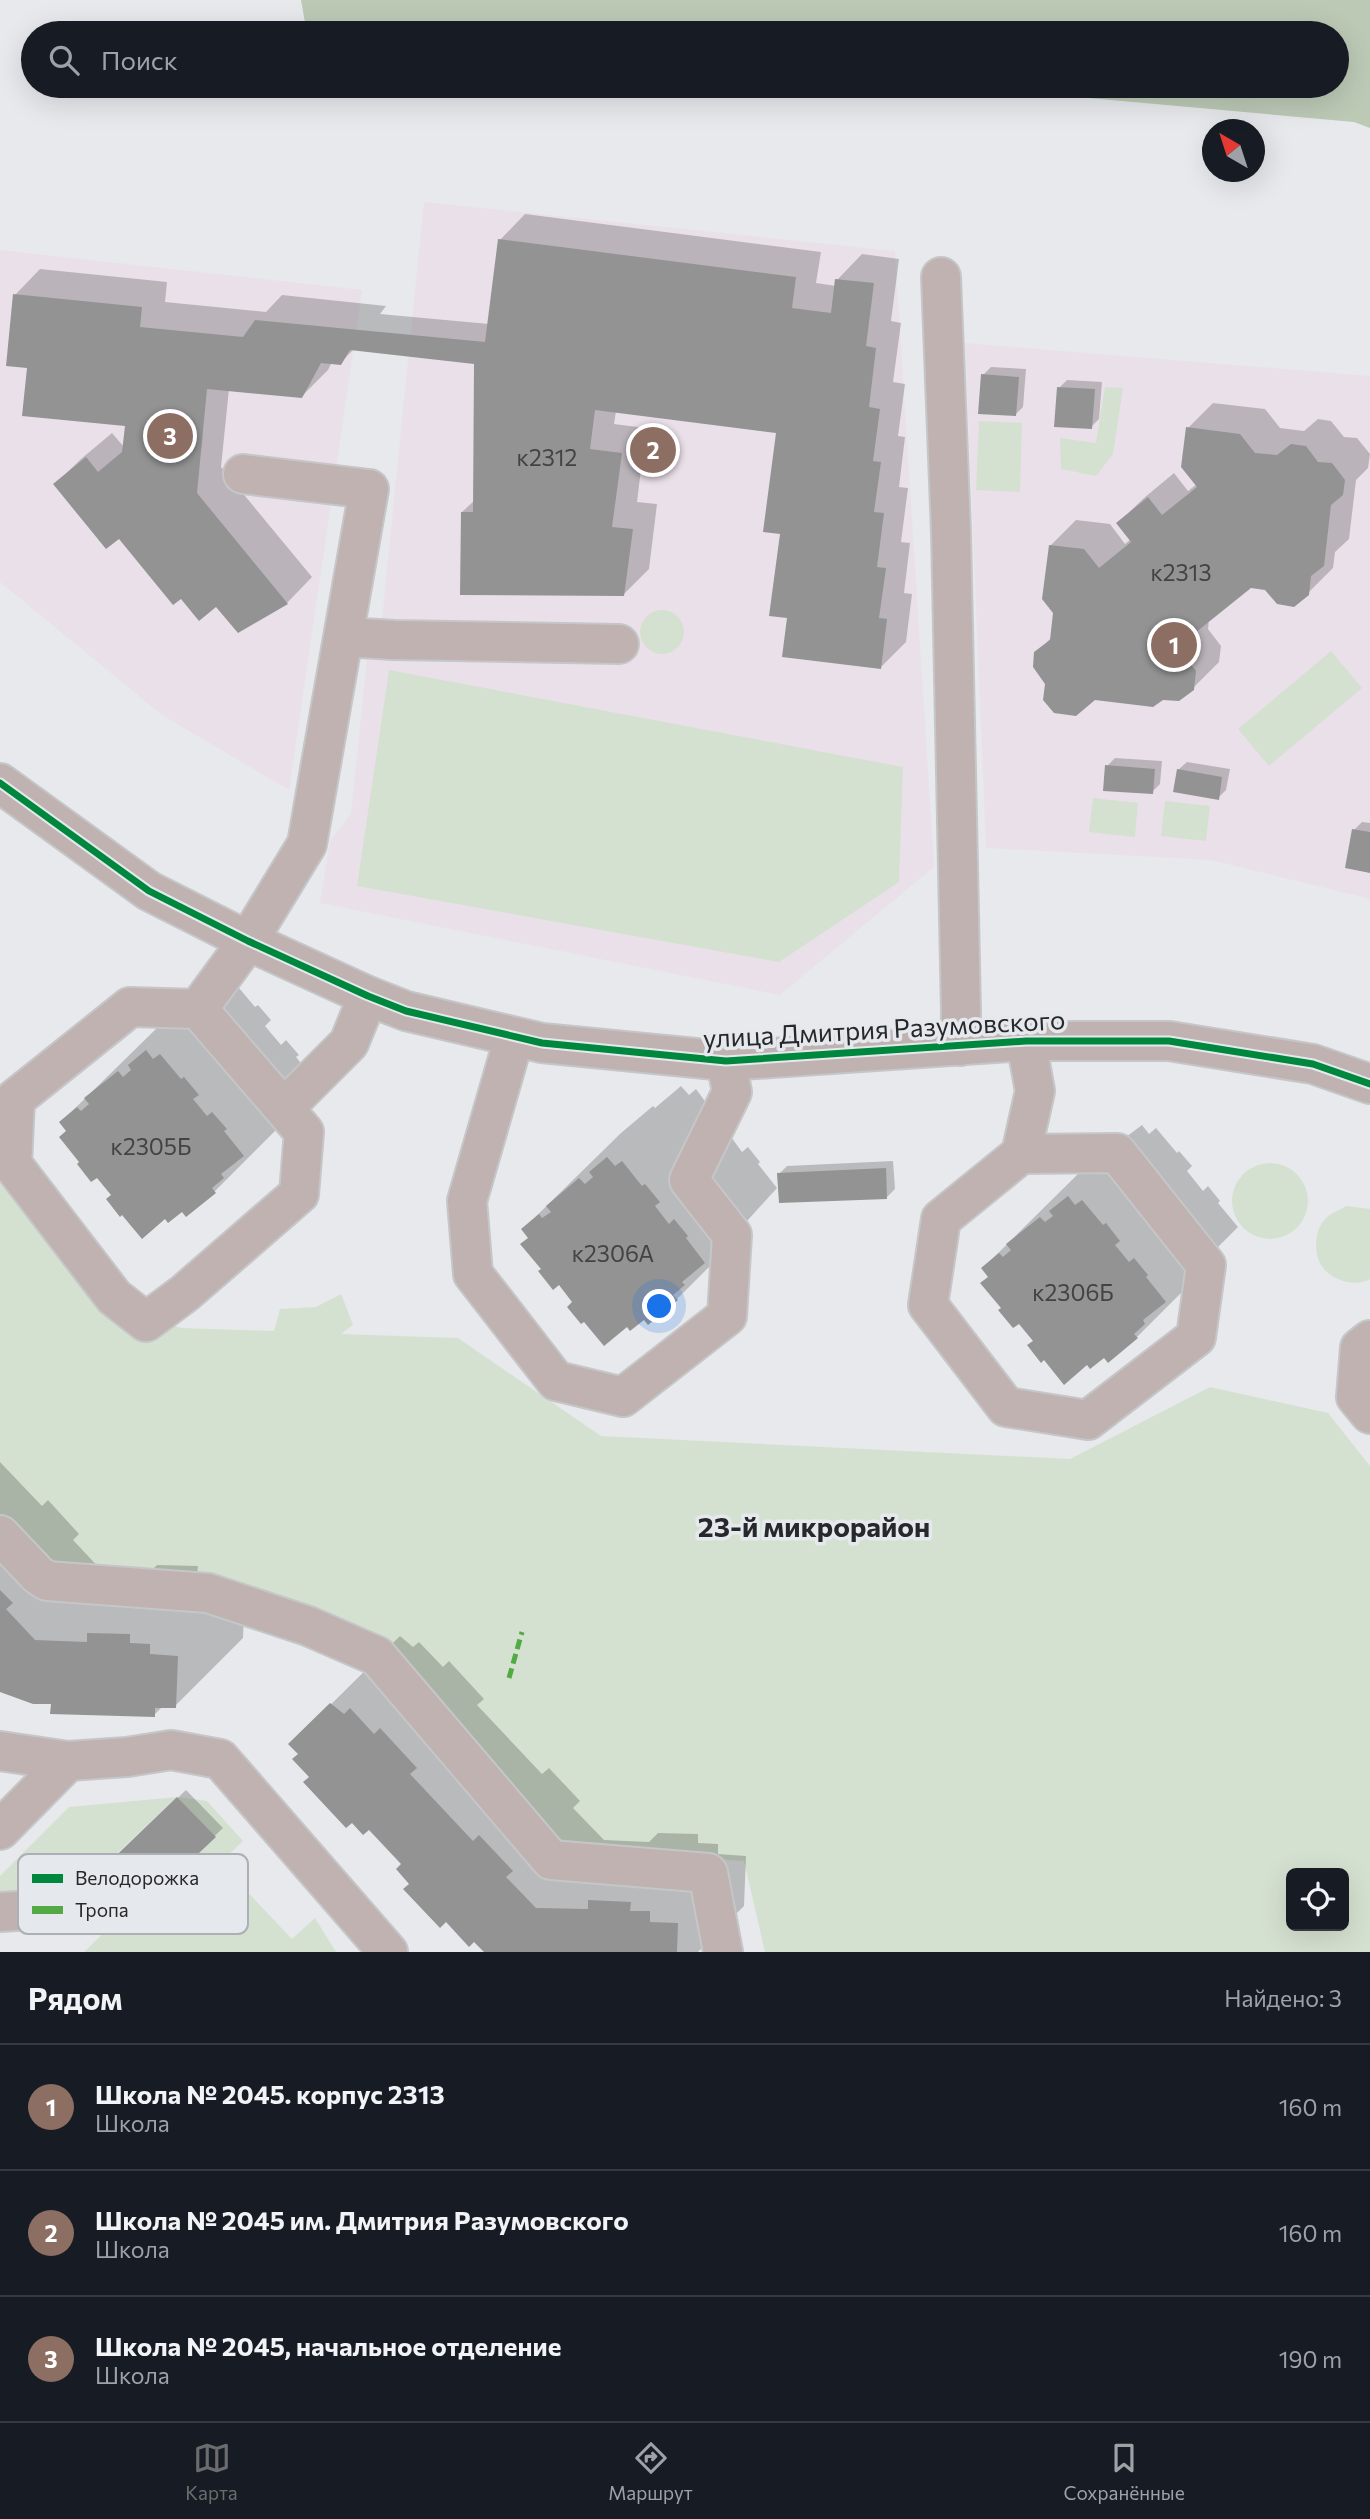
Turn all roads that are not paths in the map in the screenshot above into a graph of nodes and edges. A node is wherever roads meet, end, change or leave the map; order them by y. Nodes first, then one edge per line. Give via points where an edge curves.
1 (941, 277) dead end
2 (243, 474) dead end
3 (345, 637) junction
4 (619, 644) dead end
5 (0, 783) edge
6 (248, 942) junction
7 (368, 996) junction
8 (198, 1009) junction
9 (514, 1038) junction
10 (1026, 1041) junction
11 (960, 1046) junction
12 (726, 1061) junction
13 (1370, 1084) edge
14 (284, 1108) junction
15 (1021, 1154) junction
16 (1370, 1340) edge
17 (1370, 1414) edge
18 (0, 1535) edge
19 (0, 1751) edge
20 (68, 1761) junction
21 (0, 1830) edge
22 (18, 1911) edge
23 (0, 1912) edge
24 (388, 1952) edge
25 (723, 1952) edge

1 - 11 street
2 - 3 street via 369,489
3 - 4 street
3 - 6 street via 307,844
5 - 6 street, улица Дмитрия Разумовского via 149,891
6 - 7 street, улица Дмитрия Разумовского
6 - 8 street
7 - 9 street, улица Дмитрия Разумовского via 406,1011
7 - 14 street via 349,1043
8 - 14 street
8 - 14 street via 130,1007 15,1099 12,1164 114,1297 146,1321 299,1194 304,1132
9 - 12 street, улица Дмитрия Разумовского
9 - 12 street via 467,1201 473,1274 556,1381 623,1397 727,1315 732,1235 689,1180 732,1092
10 - 11 street, улица Дмитрия Разумовского
10 - 13 street, улица Дмитрия Разумовского via 1169,1041 1313,1064
10 - 15 street via 1035,1091
11 - 12 street, улица Дмитрия Разумовского
15 - 15 street via 1117,1153 1206,1265 1196,1337 1088,1420 1006,1408 929,1305 941,1219
16 - 17 street via 1360,1348 1356,1397
18 - 25 street via 47,1581 208,1593 308,1626 377,1656 551,1860 708,1873
19 - 20 street
20 - 21 street
20 - 24 street via 171,1750 220,1759
22 - 23 street

